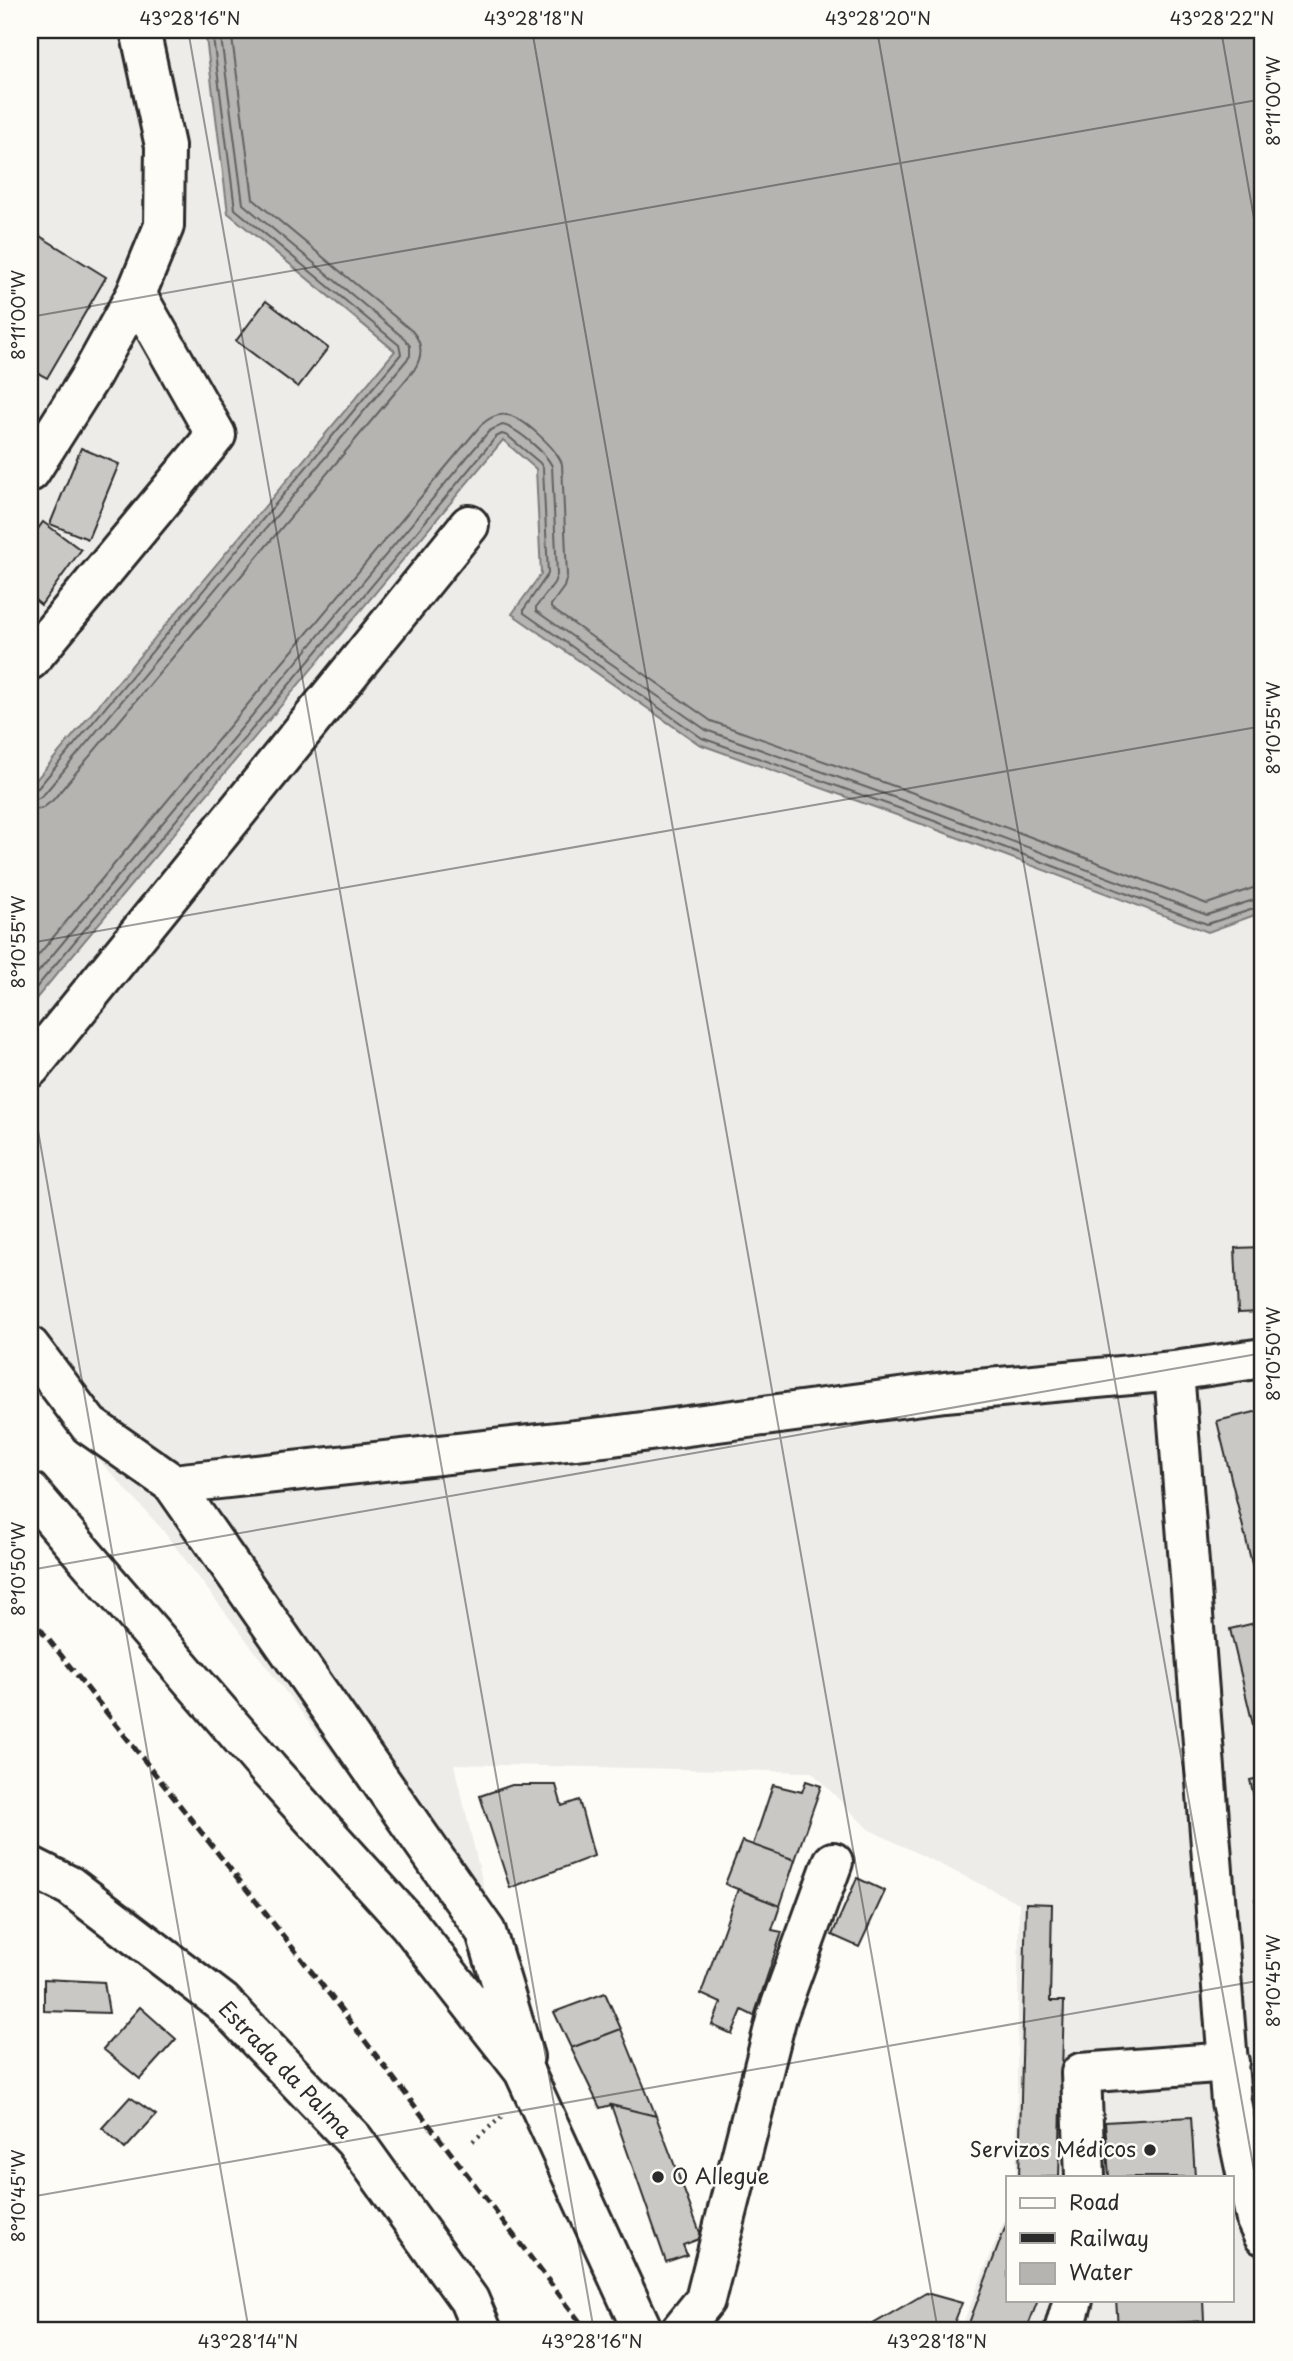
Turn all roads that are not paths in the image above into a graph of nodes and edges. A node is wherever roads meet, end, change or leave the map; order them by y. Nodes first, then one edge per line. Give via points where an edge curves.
1 (140, 30) edge
2 (136, 293) junction
3 (30, 472) edge
4 (469, 525) dead end
5 (30, 660) edge
6 (30, 1068) edge
7 (30, 1347) edge
8 (1263, 1358) edge
9 (1174, 1371) junction
10 (173, 1484) junction
11 (30, 1492) edge
12 (833, 1862) dead end
13 (30, 1866) edge
14 (1229, 2062) junction
15 (534, 2090) junction
16 (1085, 2176) edge
17 (1263, 2235) edge
18 (1072, 2302) edge
19 (482, 2331) edge
20 (643, 2331) edge
21 (680, 2331) edge
22 (1064, 2331) edge

1 - 2 street via 165,146 164,226
2 - 3 street
2 - 5 street via 216,435
4 - 6 street
7 - 10 street via 89,1425
8 - 9 street
9 - 10 street via 945,1392 612,1436
9 - 14 street
10 - 15 street via 486,1932
11 - 15 street via 269,1770 409,1924
12 - 21 street via 777,2016 705,2300
13 - 19 street, Estrada da Palma via 70,1886 222,2002 354,2140 469,2300
14 - 16 street via 1081,2073
14 - 17 street via 1231,2102
15 - 20 street
18 - 22 street

